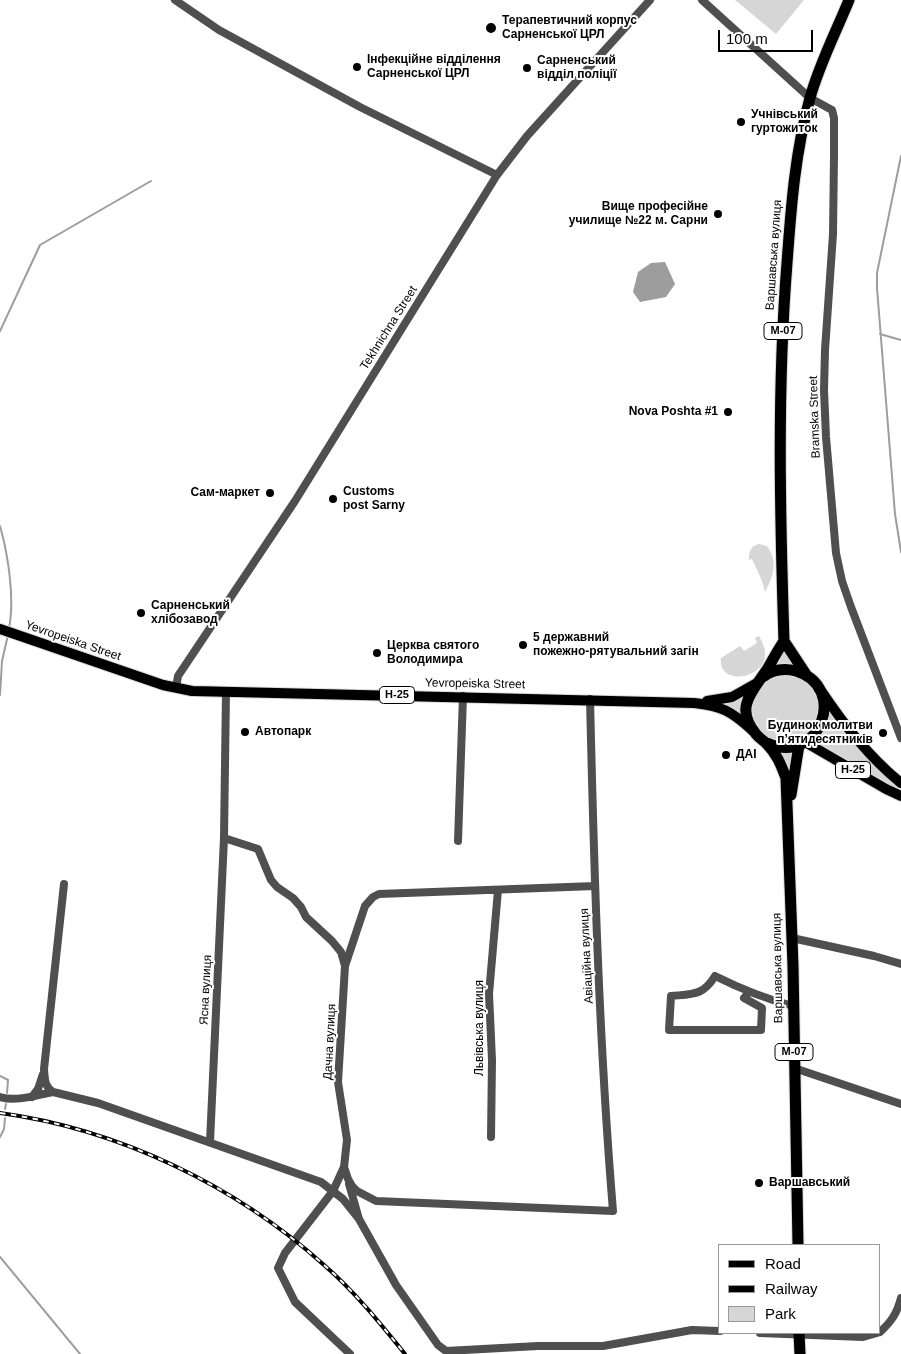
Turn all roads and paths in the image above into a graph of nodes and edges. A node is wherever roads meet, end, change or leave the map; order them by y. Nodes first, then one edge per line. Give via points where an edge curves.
1 (174, 0) edge
2 (650, 0) edge
3 (702, 0) edge
4 (850, 0) edge
5 (810, 98) junction
6 (497, 175) junction
7 (5, 631) edge
8 (784, 641) junction
9 (808, 676) junction
10 (757, 682) junction
11 (818, 687) junction
12 (176, 688) junction
13 (226, 692) junction
14 (463, 696) junction
15 (590, 699) junction
16 (694, 703) junction
17 (755, 733) junction
18 (901, 738) edge
19 (765, 742) junction
20 (802, 744) junction
21 (901, 784) edge
22 (901, 796) edge
23 (788, 811) junction
24 (224, 838) junction
25 (458, 841) dead end
26 (64, 884) dead end
27 (595, 886) junction
28 (498, 890) junction
29 (792, 938) junction
30 (901, 964) edge
31 (345, 966) junction
32 (749, 992) junction
33 (793, 1006) junction
34 (794, 1068) junction
35 (44, 1069) junction
36 (53, 1092) junction
37 (0, 1097) edge
38 (32, 1097) junction
39 (901, 1104) edge
40 (491, 1137) dead end
41 (210, 1142) junction
42 (344, 1167) junction
43 (348, 1179) junction
44 (333, 1190) junction
45 (613, 1211) joint
46 (359, 1220) junction
47 (798, 1244) edge
48 (901, 1298) edge
49 (881, 1330) edge
50 (718, 1331) edge
51 (799, 1334) edge
52 (872, 1334) edge
53 (350, 1354) edge
54 (800, 1354) edge

1 - 6 street via 219,30 360,107
2 - 6 street, Tekhnichna Street via 527,136
3 - 5 street, Bramska Street
4 - 5 highway, Варшавська вулиця / М-07
5 - 8 highway, Варшавська вулиця / М-07 via 792,201 784,307 780,407
5 - 18 street, Bramska Street via 832,110 834,118 833,234 824,390 836,553 851,607
6 - 12 street, Tekhnichna Street via 295,500 178,676
7 - 12 main road, Yevropeiska Street / Н-25
8 - 9 highway
8 - 10 highway, М-07
9 - 10 highway, Н-25 via 787,669 771,672
9 - 11 highway
10 - 16 main road, Yevropeiska Street / Н-25 via 732,697
10 - 17 highway, М-07 via 746,706
11 - 20 highway via 824,705 822,723
11 - 21 main road, Н-25 via 866,750
12 - 13 main road, Yevropeiska Street / Н-25
13 - 14 main road, Yevropeiska Street / Н-25
13 - 24 street
14 - 15 main road, Yevropeiska Street / Н-25
14 - 25 street
15 - 16 main road, Yevropeiska Street / Н-25
15 - 27 street, Авіаційна вулиця
16 - 17 main road, Yevropeiska Street / Н-25 via 722,708
17 - 19 highway, М-07
19 - 20 highway via 789,748
19 - 23 highway, М-07 via 778,758 786,778
20 - 22 main road, Н-25
20 - 23 highway, М-07
23 - 29 highway, Варшавська вулиця / М-07
24 - 31 street, Дачна вулиця via 258,848 271,880 293,898 306,917 332,941 341,952
24 - 41 street, Ясна вулиця
26 - 35 street
27 - 28 street
27 - 45 street, Авіаційна вулиця
28 - 31 street via 379,894 365,906
28 - 40 street, Львівська вулиця via 489,994
29 - 30 street
29 - 33 highway, Варшавська вулиця / М-07
31 - 42 street, Дачна вулиця via 338,1082 347,1140
32 - 32 street via 715,976 699,993 671,996 669,1030 761,1030 762,1008 744,998
32 - 33 street
33 - 34 highway, Варшавська вулиця / М-07
34 - 39 street
34 - 47 highway, Варшавська вулиця / М-07
35 - 36 street via 46,1085
35 - 38 street
36 - 38 street
36 - 41 street via 98,1103
37 - 38 street
41 - 44 street via 321,1182
42 - 43 street, Дачна вулиця
42 - 44 street
43 - 45 street, Дачна вулиця via 357,1191 376,1201
43 - 46 street
44 - 46 street
44 - 53 street via 285,1253 278,1268 295,1302
46 - 50 street via 396,1285 438,1345 446,1350 603,1346 692,1330
48 - 49 street via 896,1314
51 - 52 street via 863,1337
51 - 54 highway

